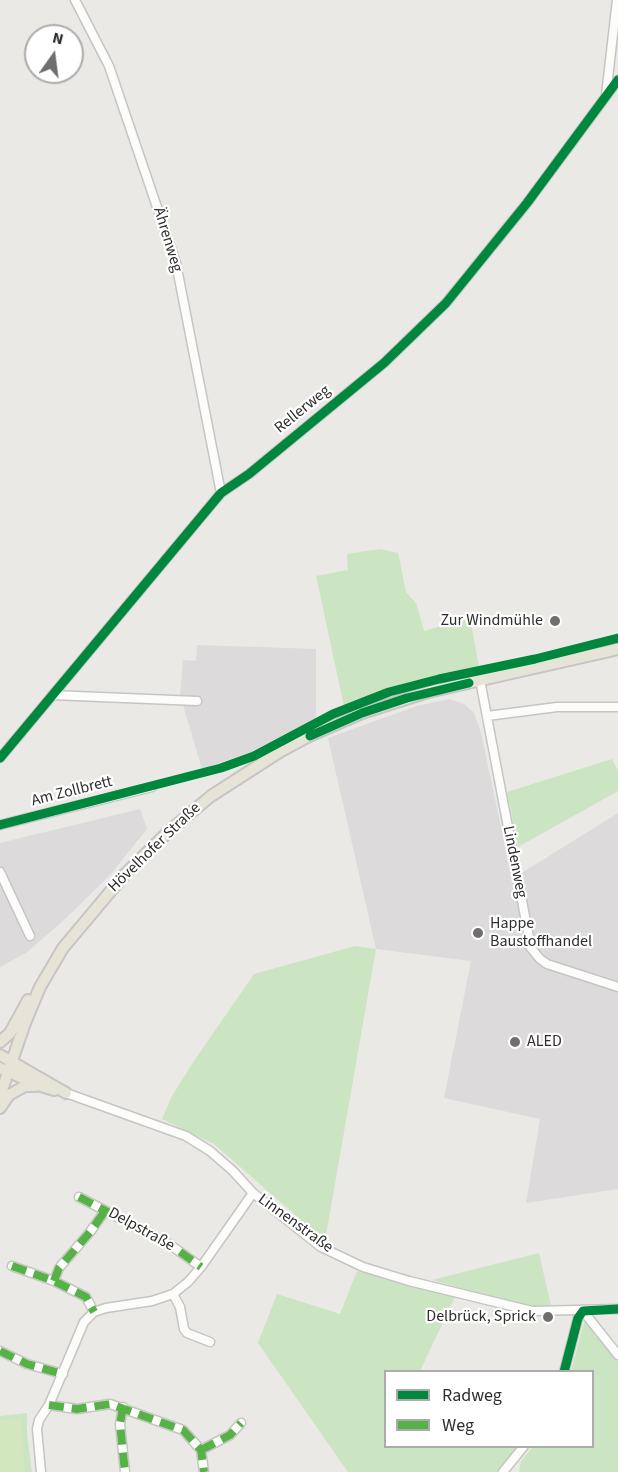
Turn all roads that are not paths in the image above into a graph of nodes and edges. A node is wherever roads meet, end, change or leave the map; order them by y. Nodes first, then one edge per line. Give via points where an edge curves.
1 (75, 0) edge
2 (617, 0) edge
3 (617, 81) edge
4 (606, 96) junction
5 (220, 493) junction
6 (618, 649) edge
7 (480, 680) junction
8 (52, 695) junction
9 (197, 701) dead end
10 (618, 707) edge
11 (487, 716) junction
12 (0, 758) edge
13 (152, 787) dead end
14 (0, 825) edge
15 (0, 872) edge
16 (30, 936) dead end
17 (40, 987) junction
18 (618, 987) edge
19 (0, 1042) edge
20 (0, 1055) edge
21 (6, 1067) edge
22 (41, 1086) junction
23 (66, 1093) junction
24 (0, 1096) edge
25 (0, 1108) edge
26 (253, 1193) junction
27 (79, 1197) dead end
28 (105, 1210) junction
29 (12, 1266) dead end
30 (201, 1267) junction
31 (54, 1281) junction
32 (173, 1294) junction
33 (618, 1309) edge
34 (583, 1311) junction
35 (94, 1312) junction
36 (210, 1342) dead end
37 (0, 1351) edge
38 (618, 1355) edge
39 (564, 1370) edge
40 (63, 1374) junction
41 (49, 1405) junction
42 (123, 1407) junction
43 (241, 1423) dead end
44 (522, 1448) edge
45 (201, 1450) junction
46 (41, 1472) edge
47 (125, 1472) edge
48 (204, 1472) edge
49 (503, 1472) edge

1 - 5 street, Ährenweg via 109,66 176,262
2 - 4 street, Rellerweg
3 - 4 street, Rellerweg
4 - 5 street, Rellerweg via 446,303 384,363 249,474
5 - 8 street, Rellerweg
6 - 7 main road, Hövelhofer Straße
7 - 11 street, Lindenweg
7 - 17 main road, Hövelhofer Straße via 362,713 309,736 211,796 125,874 63,948
8 - 9 street
8 - 12 street, Rellerweg
10 - 11 street via 557,706
11 - 18 street, Lindenweg via 531,948 547,964
13 - 14 street, Am Zollbrett
15 - 16 street
17 - 19 main road
17 - 21 main road, Hövelhofer Straße
20 - 21 main road
21 - 22 main road
21 - 23 main road
21 - 24 main road, Hövelhofer Straße
22 - 23 main road
22 - 25 main road via 25,1086 9,1095
23 - 26 street, Linnenstraße via 186,1136 210,1151
26 - 30 street
26 - 34 street, Linnenstraße via 321,1247 363,1267 532,1311
27 - 28 street, Delpstraße
28 - 30 street, Delpstraße via 169,1244
28 - 31 street via 59,1268
29 - 31 street
30 - 32 street
31 - 35 street via 86,1297
32 - 35 street
32 - 36 street via 187,1333
33 - 34 street, Linnenstraße
34 - 38 street
34 - 39 street
35 - 40 street via 84,1322
37 - 40 street
40 - 41 street
41 - 42 street via 77,1409 110,1404
41 - 46 street via 37,1429
42 - 45 street via 183,1430
42 - 47 street via 120,1424
43 - 45 street via 230,1435
44 - 49 street
45 - 48 street

